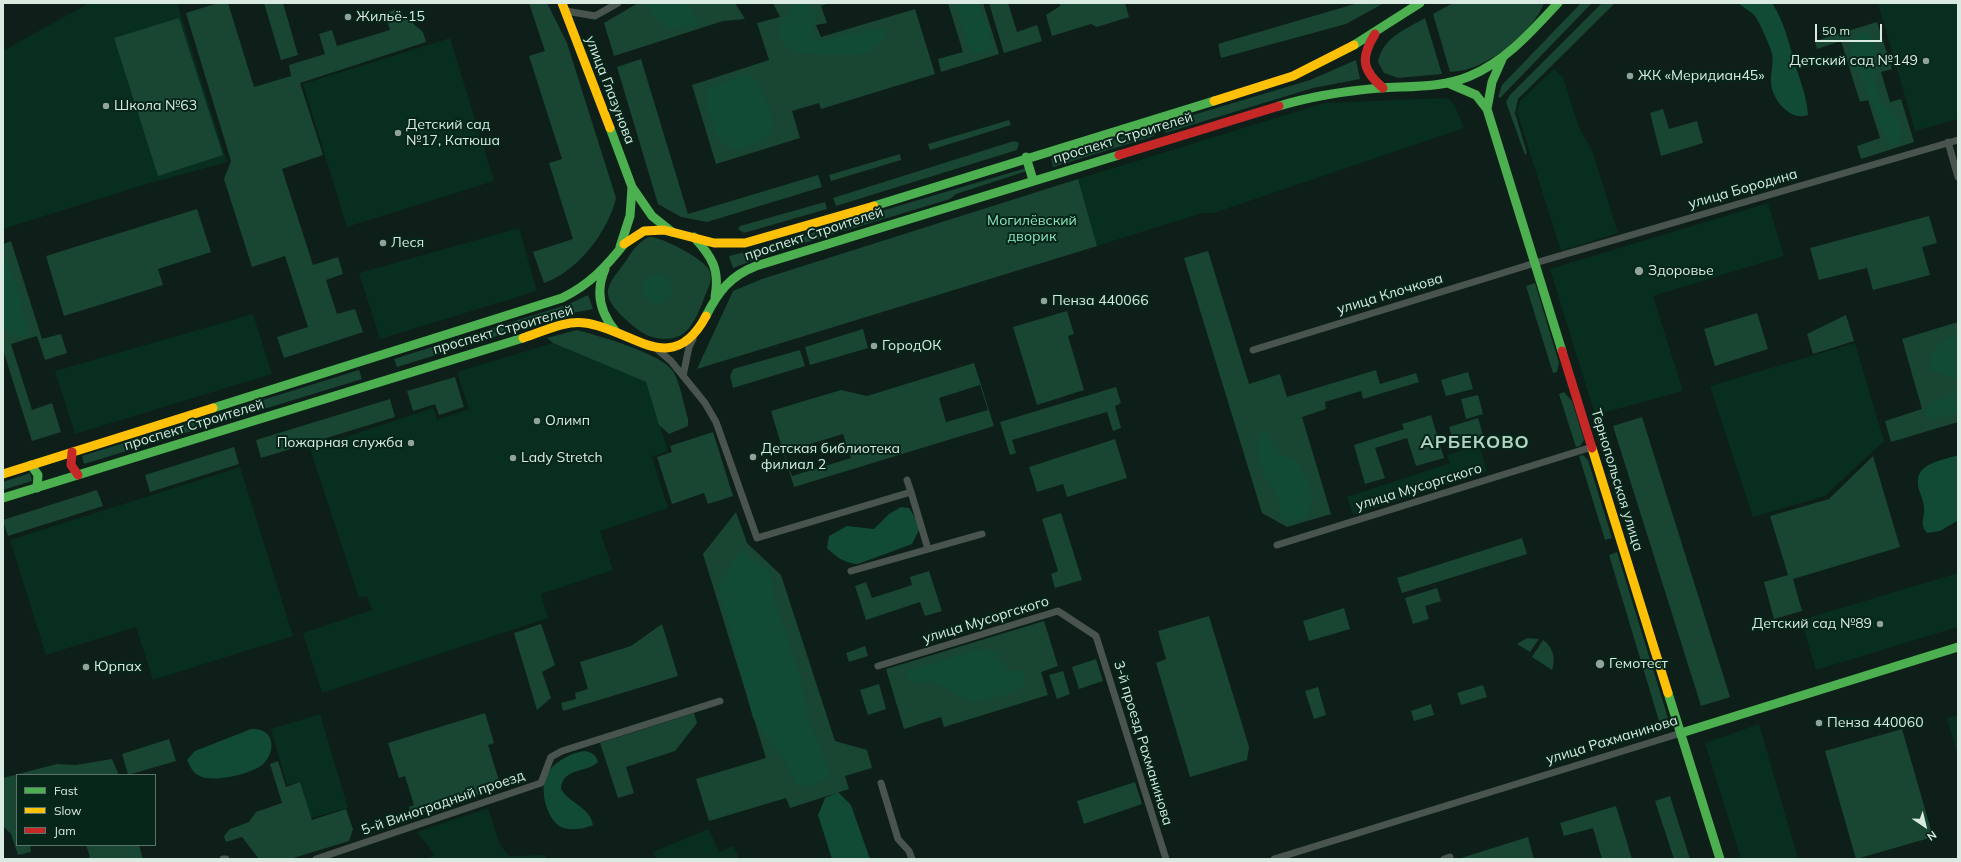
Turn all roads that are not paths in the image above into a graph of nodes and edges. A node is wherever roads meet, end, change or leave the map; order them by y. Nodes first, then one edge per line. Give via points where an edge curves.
1 (618, 3) edge
2 (1420, 3) edge
3 (1553, 3) edge
4 (1558, 3) edge
5 (564, 7) edge
6 (1545, 16) junction
7 (1377, 31) junction
8 (1503, 57) junction
9 (1448, 83) junction
10 (1383, 88) junction
11 (1488, 109) junction
12 (1958, 140) edge
13 (1948, 142) junction
14 (1026, 157) junction
15 (1958, 176) edge
16 (1033, 180) junction
17 (632, 187) junction
18 (673, 232) junction
19 (694, 238) junction
20 (618, 252) junction
21 (1535, 263) junction
22 (606, 267) junction
23 (715, 299) junction
24 (616, 332) junction
25 (694, 336) junction
26 (656, 348) junction
27 (1253, 350) dead end
28 (683, 376) junction
29 (1592, 447) junction
30 (72, 452) junction
31 (31, 465) junction
32 (3, 474) edge
33 (78, 475) junction
34 (907, 480) dead end
35 (37, 488) junction
36 (911, 492) junction
37 (3, 498) edge
38 (982, 534) dead end
39 (1277, 545) dead end
40 (928, 549) junction
41 (851, 571) dead end
42 (1096, 636) joint
43 (1958, 647) edge
44 (878, 666) dead end
45 (720, 701) dead end
46 (1681, 733) junction
47 (880, 783) dead end
48 (316, 859) edge
49 (912, 859) edge
50 (1166, 859) edge
51 (1274, 859) edge
52 (1720, 859) edge

1 - 5 street via 595,16
2 - 7 main road, проспект Строителей
3 - 6 main road
4 - 6 main road, проспект Строителей
5 - 17 main road, улица Глазунова
6 - 8 main road, проспект Строителей
7 - 10 main road via 1367,46 1364,65 1373,80
7 - 14 main road, проспект Строителей via 1293,76
8 - 9 main road, проспект Строителей via 1469,76
8 - 11 main road, Тернопольская улица via 1492,82
9 - 10 main road, проспект Строителей
9 - 11 main road, Тернопольская улица via 1476,95
10 - 16 main road, проспект Строителей via 1298,100
11 - 21 main road, Тернопольская улица
12 - 13 street, улица Бородина
13 - 15 street
13 - 21 street, улица Бородина
14 - 16 main road
14 - 19 main road, проспект Строителей via 752,242 725,244
16 - 23 main road, проспект Строителей via 767,262 734,277
17 - 18 main road, улица Глазунова via 652,216
17 - 20 main road, улица Глазунова via 630,216
18 - 19 main road, проспект Строителей
18 - 20 main road, проспект Строителей via 655,229 644,231 630,238
19 - 23 main road via 715,266 718,278
20 - 22 main road, проспект Строителей
21 - 27 street, улица Клочкова
21 - 29 main road, Тернопольская улица
22 - 24 main road via 599,284 599,300 605,317
22 - 30 main road, проспект Строителей via 586,285 562,298
23 - 25 main road, проспект Строителей
24 - 26 main road, проспект Строителей
24 - 33 main road, проспект Строителей via 587,322 562,324
25 - 26 main road, проспект Строителей via 677,347
25 - 28 street
26 - 28 street via 671,360
28 - 36 street via 705,403 716,422 757,538
29 - 39 street, улица Мусоргского
29 - 46 main road, Тернопольская улица
30 - 31 main road, проспект Строителей
30 - 33 main road via 71,465
31 - 32 main road, проспект Строителей
31 - 35 main road via 38,475
33 - 35 main road, проспект Строителей
34 - 36 street
35 - 37 main road, проспект Строителей
36 - 40 street
38 - 40 street
40 - 41 street
42 - 44 street, улица Мусоргского via 1058,611
42 - 50 street, 3-й проезд Рахманинова
43 - 46 main road, улица Рахманинова
45 - 48 street, 5-й Виноградный проезд via 562,751 551,757 541,783
46 - 51 street, улица Рахманинова
46 - 52 main road, Тернопольская улица
47 - 49 street via 898,839 909,851

